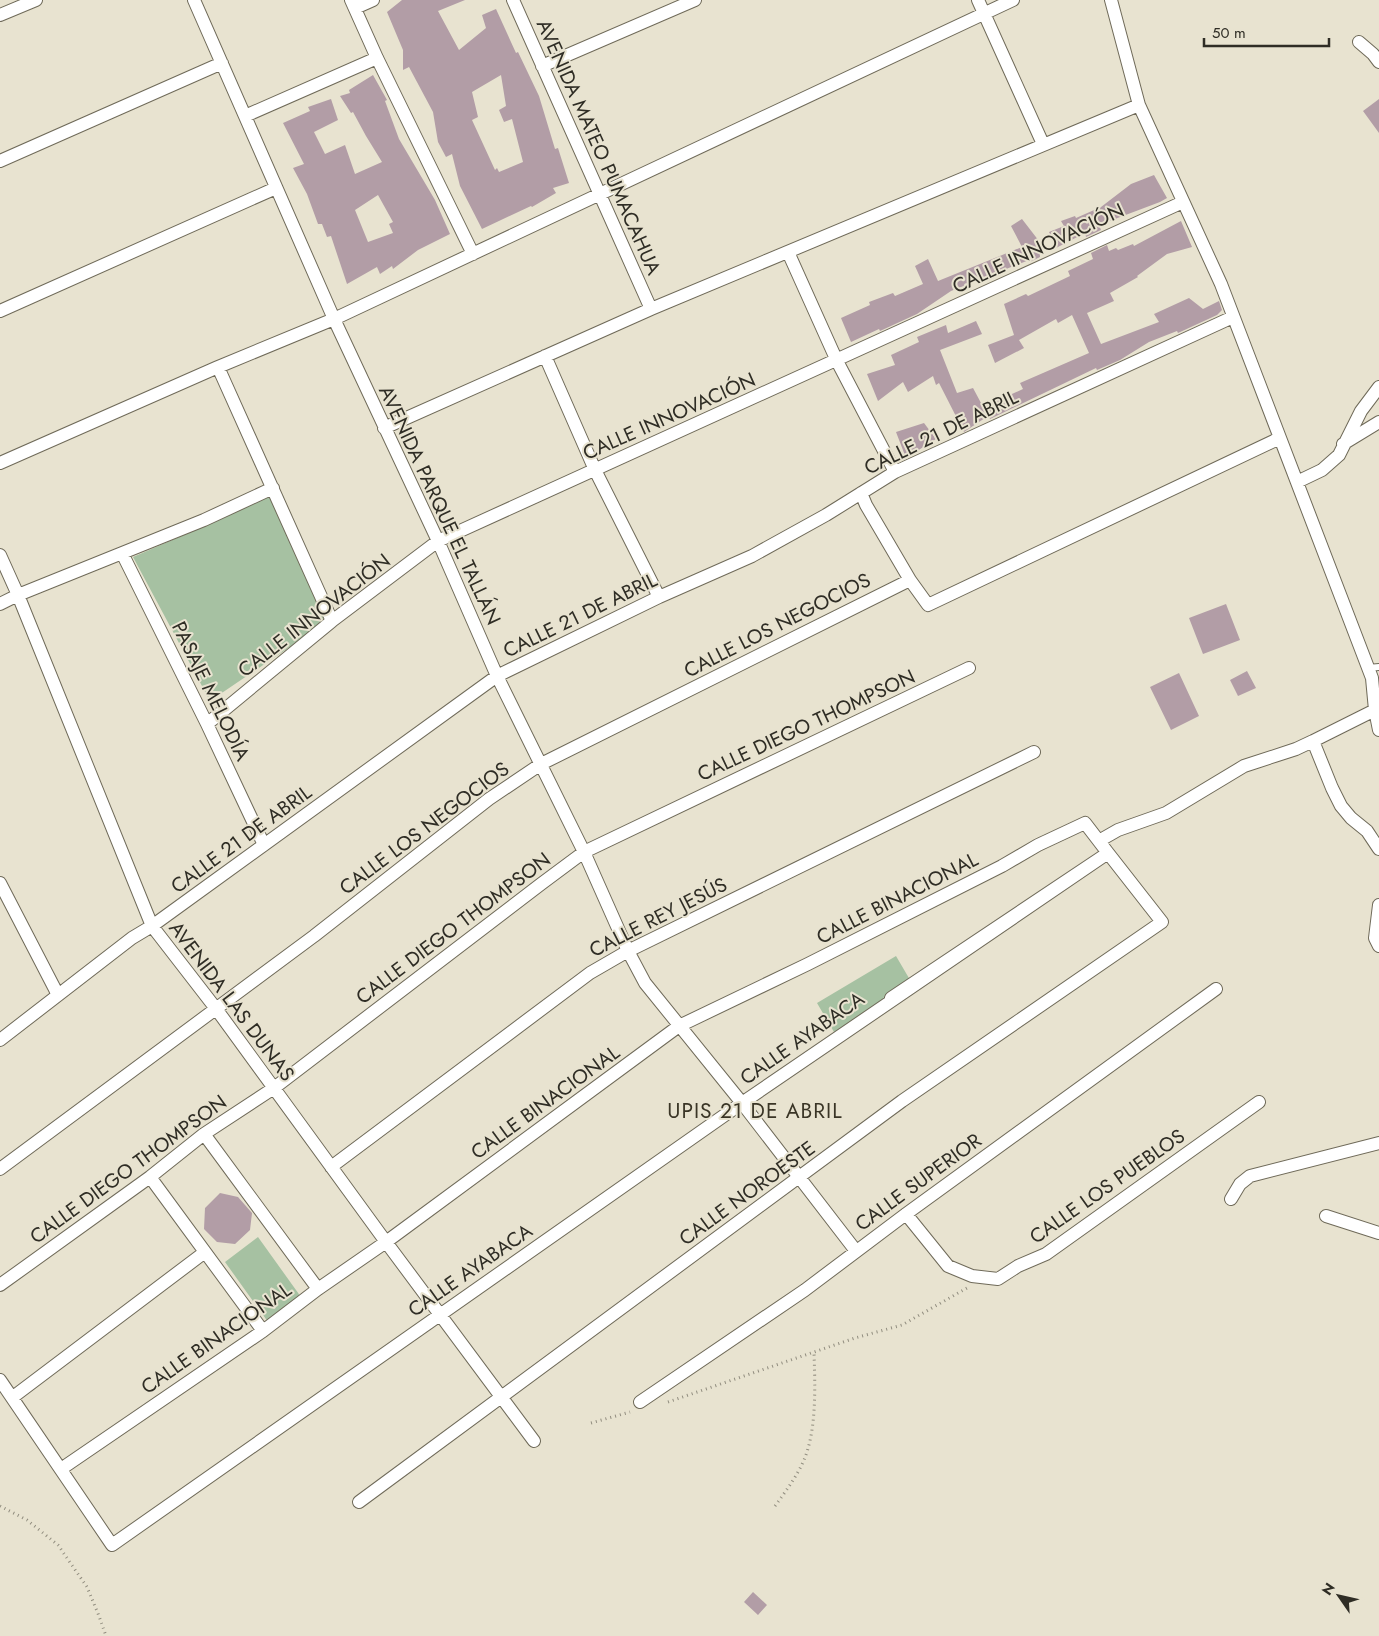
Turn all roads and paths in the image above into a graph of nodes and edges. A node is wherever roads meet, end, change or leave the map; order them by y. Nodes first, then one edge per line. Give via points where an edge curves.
1 (36, 0) edge
2 (194, 0) edge
3 (372, 0) edge
4 (513, 0) edge
5 (695, 0) edge
6 (978, 0) edge
7 (1013, 0) edge
8 (1111, 0) edge
9 (353, 4) edge
10 (984, 14) junction
11 (0, 15) edge
12 (1358, 42) dead end
13 (376, 58) junction
14 (1379, 62) edge
15 (222, 63) junction
16 (542, 66) junction
17 (1139, 105) junction
18 (245, 116) junction
19 (1043, 144) junction
20 (0, 161) edge
21 (276, 188) junction
22 (600, 195) junction
23 (1183, 202) junction
24 (788, 252) junction
25 (473, 254) junction
26 (652, 309) junction
27 (0, 311) edge
28 (1233, 317) junction
29 (334, 319) junction
30 (545, 356) junction
31 (837, 361) junction
32 (218, 367) junction
33 (1379, 388) edge
34 (1379, 422) edge
35 (384, 428) junction
36 (1280, 438) junction
37 (1343, 444) junction
38 (0, 463) edge
39 (595, 470) junction
40 (895, 472) junction
41 (1297, 482) junction
42 (273, 488) junction
43 (862, 493) junction
44 (438, 541) junction
45 (122, 553) junction
46 (0, 555) edge
47 (910, 580) junction
48 (18, 595) junction
49 (659, 597) junction
50 (0, 604) edge
51 (332, 621) junction
52 (969, 668) dead end
53 (1374, 668) edge
54 (497, 676) junction
55 (1375, 710) junction
56 (207, 724) junction
57 (1379, 730) edge
58 (1314, 741) junction
59 (1034, 752) dead end
60 (540, 764) junction
61 (1104, 838) dead end
62 (264, 845) junction
63 (1379, 849) edge
64 (584, 852) junction
65 (1104, 856) junction
66 (0, 883) edge
67 (1379, 905) edge
68 (152, 926) junction
69 (1379, 946) edge
70 (628, 951) junction
71 (1216, 989) dead end
72 (58, 995) junction
73 (891, 998) dead end
74 (217, 1010) junction
75 (679, 1026) junction
76 (0, 1040) edge
77 (274, 1088) junction
78 (1259, 1102) dead end
79 (742, 1103) junction
80 (204, 1134) junction
81 (1379, 1143) edge
82 (331, 1167) junction
83 (0, 1169) edge
84 (150, 1177) junction
85 (800, 1178) junction
86 (1231, 1199) dead end
87 (906, 1214) junction
88 (1326, 1216) dead end
89 (1379, 1234) edge
90 (386, 1242) junction
91 (856, 1251) junction
92 (205, 1252) junction
93 (984, 1278) junction
94 (0, 1285) edge
95 (318, 1289) junction
96 (440, 1315) junction
97 (263, 1331) junction
98 (814, 1352) junction
99 (0, 1380) edge
100 (501, 1396) junction
101 (13, 1397) junction
102 (663, 1404) dead end
103 (639, 1406) joint
104 (591, 1422) dead end
105 (534, 1440) dead end
106 (61, 1469) junction
107 (359, 1502) dead end
108 (0, 1506) edge
109 (775, 1506) dead end
110 (106, 1636) edge

1 - 11 street
2 - 15 street, AVENIDA PARQUE EL TALLÁN
3 - 9 street
4 - 16 street, AVENIDA MATEO PUMACAHUA
5 - 16 street
6 - 10 street
7 - 10 street
8 - 17 street
9 - 13 street
10 - 19 street
10 - 22 street
12 - 14 street
13 - 18 street
13 - 25 street
15 - 18 street, AVENIDA PARQUE EL TALLÁN
15 - 20 street
16 - 22 street, AVENIDA MATEO PUMACAHUA
17 - 19 street
17 - 23 street
18 - 21 street, AVENIDA PARQUE EL TALLÁN
19 - 24 street
21 - 27 street
21 - 29 street, AVENIDA PARQUE EL TALLÁN
22 - 25 street
22 - 26 street, AVENIDA MATEO PUMACAHUA
23 - 28 street
23 - 31 street, CALLE INNOVACIÓN
24 - 26 street
24 - 31 street
25 - 29 street
26 - 30 street
28 - 36 street
28 - 40 street, CALLE 21 DE ABRIL
29 - 32 street
29 - 35 street, AVENIDA PARQUE EL TALLÁN
30 - 35 street
30 - 39 street
31 - 39 street, CALLE INNOVACIÓN
31 - 40 street
32 - 38 street
32 - 42 street
33 - 37 street via 1360,411
34 - 37 street
35 - 44 street, AVENIDA PARQUE EL TALLÁN
36 - 41 street
36 - 47 street via 928,605
37 - 41 street via 1331,463
39 - 44 street, CALLE INNOVACIÓN
39 - 49 street
40 - 43 street, CALLE 21 DE ABRIL
41 - 53 street
42 - 45 street
42 - 51 street
43 - 47 street
43 - 49 street, CALLE 21 DE ABRIL via 752,556
44 - 51 street, CALLE INNOVACIÓN
44 - 54 street, AVENIDA PARQUE EL TALLÁN
45 - 48 street
45 - 56 street, PASAJE MELODÍA
46 - 48 street, AVENIDA LAS DUNAS
47 - 60 street, CALLE LOS NEGOCIOS
48 - 50 street
48 - 68 street, AVENIDA LAS DUNAS
49 - 54 street, CALLE 21 DE ABRIL
51 - 56 street, CALLE INNOVACIÓN
52 - 64 street, CALLE DIEGO THOMPSON
53 - 55 street
54 - 60 street, AVENIDA PARQUE EL TALLÁN
54 - 62 street, CALLE 21 DE ABRIL
55 - 57 street
55 - 58 street
56 - 62 street, PASAJE MELODÍA
58 - 61 street via 1244,766 1166,813
58 - 63 street via 1341,806 1367,831
59 - 70 street, CALLE REY JESÚS
60 - 64 street, AVENIDA PARQUE EL TALLÁN
60 - 74 street, CALLE LOS NEGOCIOS via 489,799
62 - 68 street, CALLE 21 DE ABRIL
64 - 70 street, AVENIDA PARQUE EL TALLÁN
64 - 77 street, CALLE DIEGO THOMPSON
65 - 73 street, CALLE AYABACA
65 - 75 street, CALLE BINACIONAL via 1085,823
65 - 79 street, CALLE AYABACA
65 - 85 street, CALLE NOROESTE via 1162,922 902,1101
66 - 72 street
67 - 69 street via 1374,938
68 - 72 street, CALLE 21 DE ABRIL
68 - 74 street, AVENIDA LAS DUNAS
70 - 75 street, AVENIDA PARQUE EL TALLÁN via 645,983
70 - 82 street, CALLE REY JESÚS via 590,973
71 - 87 street, CALLE SUPERIOR
72 - 76 street, CALLE 21 DE ABRIL
74 - 77 street, AVENIDA LAS DUNAS
74 - 83 street, CALLE LOS NEGOCIOS
75 - 79 street, AVENIDA PARQUE EL TALLÁN
75 - 90 street, CALLE BINACIONAL
77 - 80 street, CALLE DIEGO THOMPSON
77 - 82 street, AVENIDA LAS DUNAS
78 - 93 street, CALLE LOS PUEBLOS via 1046,1254 998,1279
79 - 85 street, AVENIDA PARQUE EL TALLÁN
79 - 96 street, CALLE AYABACA
80 - 84 street, CALLE DIEGO THOMPSON
80 - 95 street
81 - 86 street via 1250,1176 1240,1184
82 - 90 street, AVENIDA LAS DUNAS
84 - 92 street
84 - 94 street, CALLE DIEGO THOMPSON
85 - 91 street, AVENIDA PARQUE EL TALLÁN
85 - 100 street, CALLE NOROESTE
87 - 91 street, CALLE SUPERIOR
87 - 93 street, CALLE LOS PUEBLOS via 948,1266
88 - 89 street
90 - 95 street, CALLE BINACIONAL
90 - 96 street, AVENIDA LAS DUNAS
91 - 103 street, CALLE SUPERIOR
92 - 97 street
92 - 101 street
93 - 98 path via 902,1325
95 - 97 street, CALLE BINACIONAL
96 - 100 street, AVENIDA LAS DUNAS
96 - 106 street, CALLE AYABACA via 112,1545
97 - 106 street, CALLE BINACIONAL
98 - 102 path
98 - 109 path via 812,1430 805,1458
99 - 101 street
100 - 105 street, AVENIDA LAS DUNAS
100 - 107 street, CALLE NOROESTE
101 - 106 street
103 - 104 path
108 - 110 path via 27,1520 58,1545 88,1587

